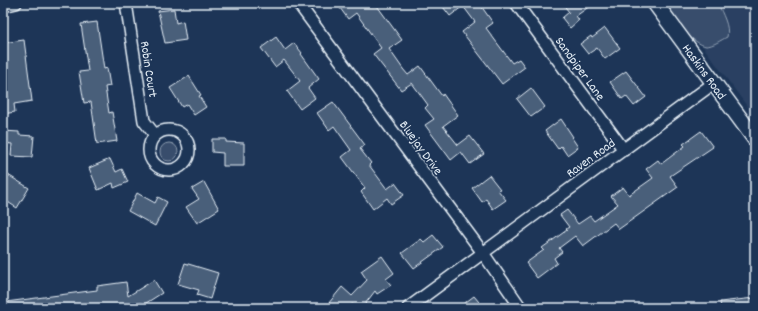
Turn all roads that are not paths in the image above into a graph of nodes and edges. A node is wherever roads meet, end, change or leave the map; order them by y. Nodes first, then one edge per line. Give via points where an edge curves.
1 (16, 3) edge
2 (126, 3) edge
3 (298, 3) edge
4 (516, 3) edge
5 (655, 3) edge
6 (3, 6) edge
7 (714, 83) junction
8 (155, 135) dead end
9 (755, 139) edge
10 (624, 150) junction
11 (483, 253) junction
12 (408, 308) edge
13 (521, 308) edge

1 - 6 street
2 - 8 street, Robin Court via 144,121
3 - 11 street, Bluejay Drive
4 - 10 street, Sandpiper Lane
5 - 7 main road, Haskins Road
7 - 9 main road, Haskins Road
7 - 10 street, Raven Road
10 - 11 street, Raven Road
11 - 12 street, Raven Road
11 - 13 street, Bluejay Drive

